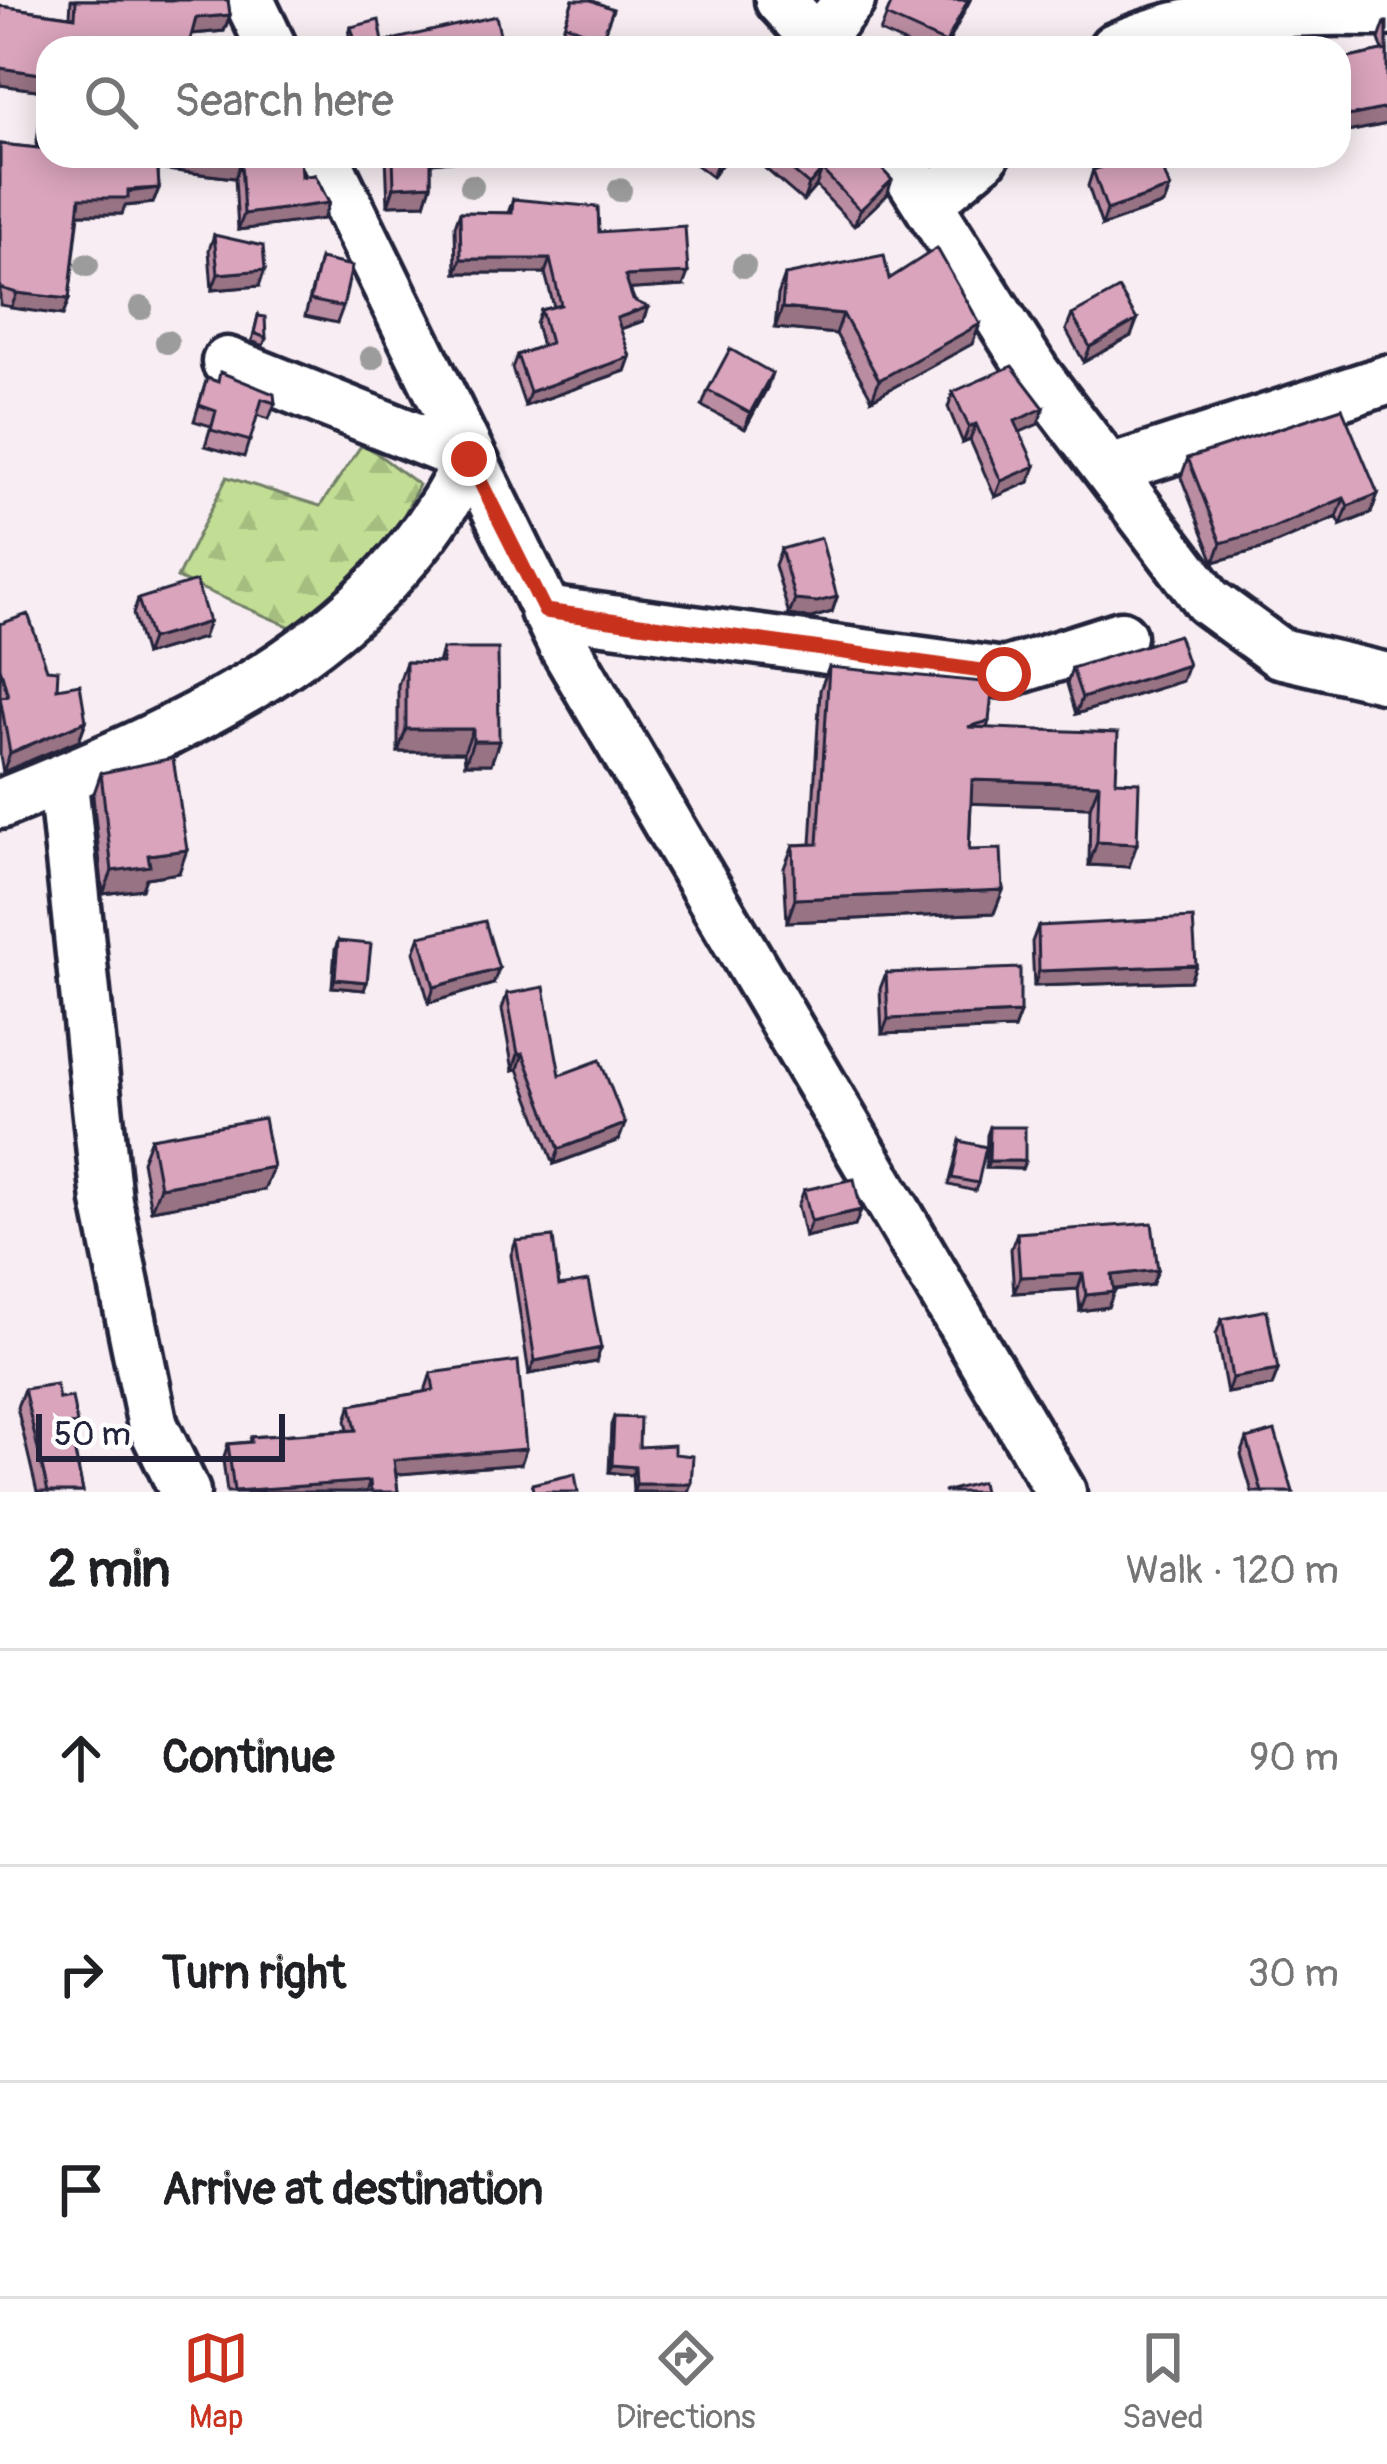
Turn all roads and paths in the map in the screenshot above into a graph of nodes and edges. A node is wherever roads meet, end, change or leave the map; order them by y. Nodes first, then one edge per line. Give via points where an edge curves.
1 (249, 0) edge
2 (779, 0) edge
3 (850, 0) edge
4 (1387, 11) edge
5 (266, 36) edge
6 (814, 36) edge
7 (826, 36) edge
8 (1142, 36) edge
9 (330, 168) edge
10 (905, 168) edge
11 (970, 168) edge
12 (929, 202) junction
13 (227, 362) dead end
14 (1387, 380) edge
15 (469, 459) junction
16 (1110, 470) junction
17 (545, 611) junction
18 (1121, 636) dead end
19 (1387, 677) edge
20 (62, 782) junction
21 (0, 804) edge
22 (185, 1492) edge
23 (1061, 1492) edge

1 - 5 street
2 - 6 street
3 - 7 street
4 - 8 street via 1222,14
9 - 15 street
10 - 12 street
11 - 12 street
12 - 16 street via 1036,373
13 - 15 street
14 - 16 street
15 - 17 street
15 - 20 street via 443,512 352,615 285,668
16 - 19 street via 1208,602 1280,653
17 - 18 street via 1004,674
17 - 23 street
20 - 21 street
20 - 22 street via 107,1201 153,1426

